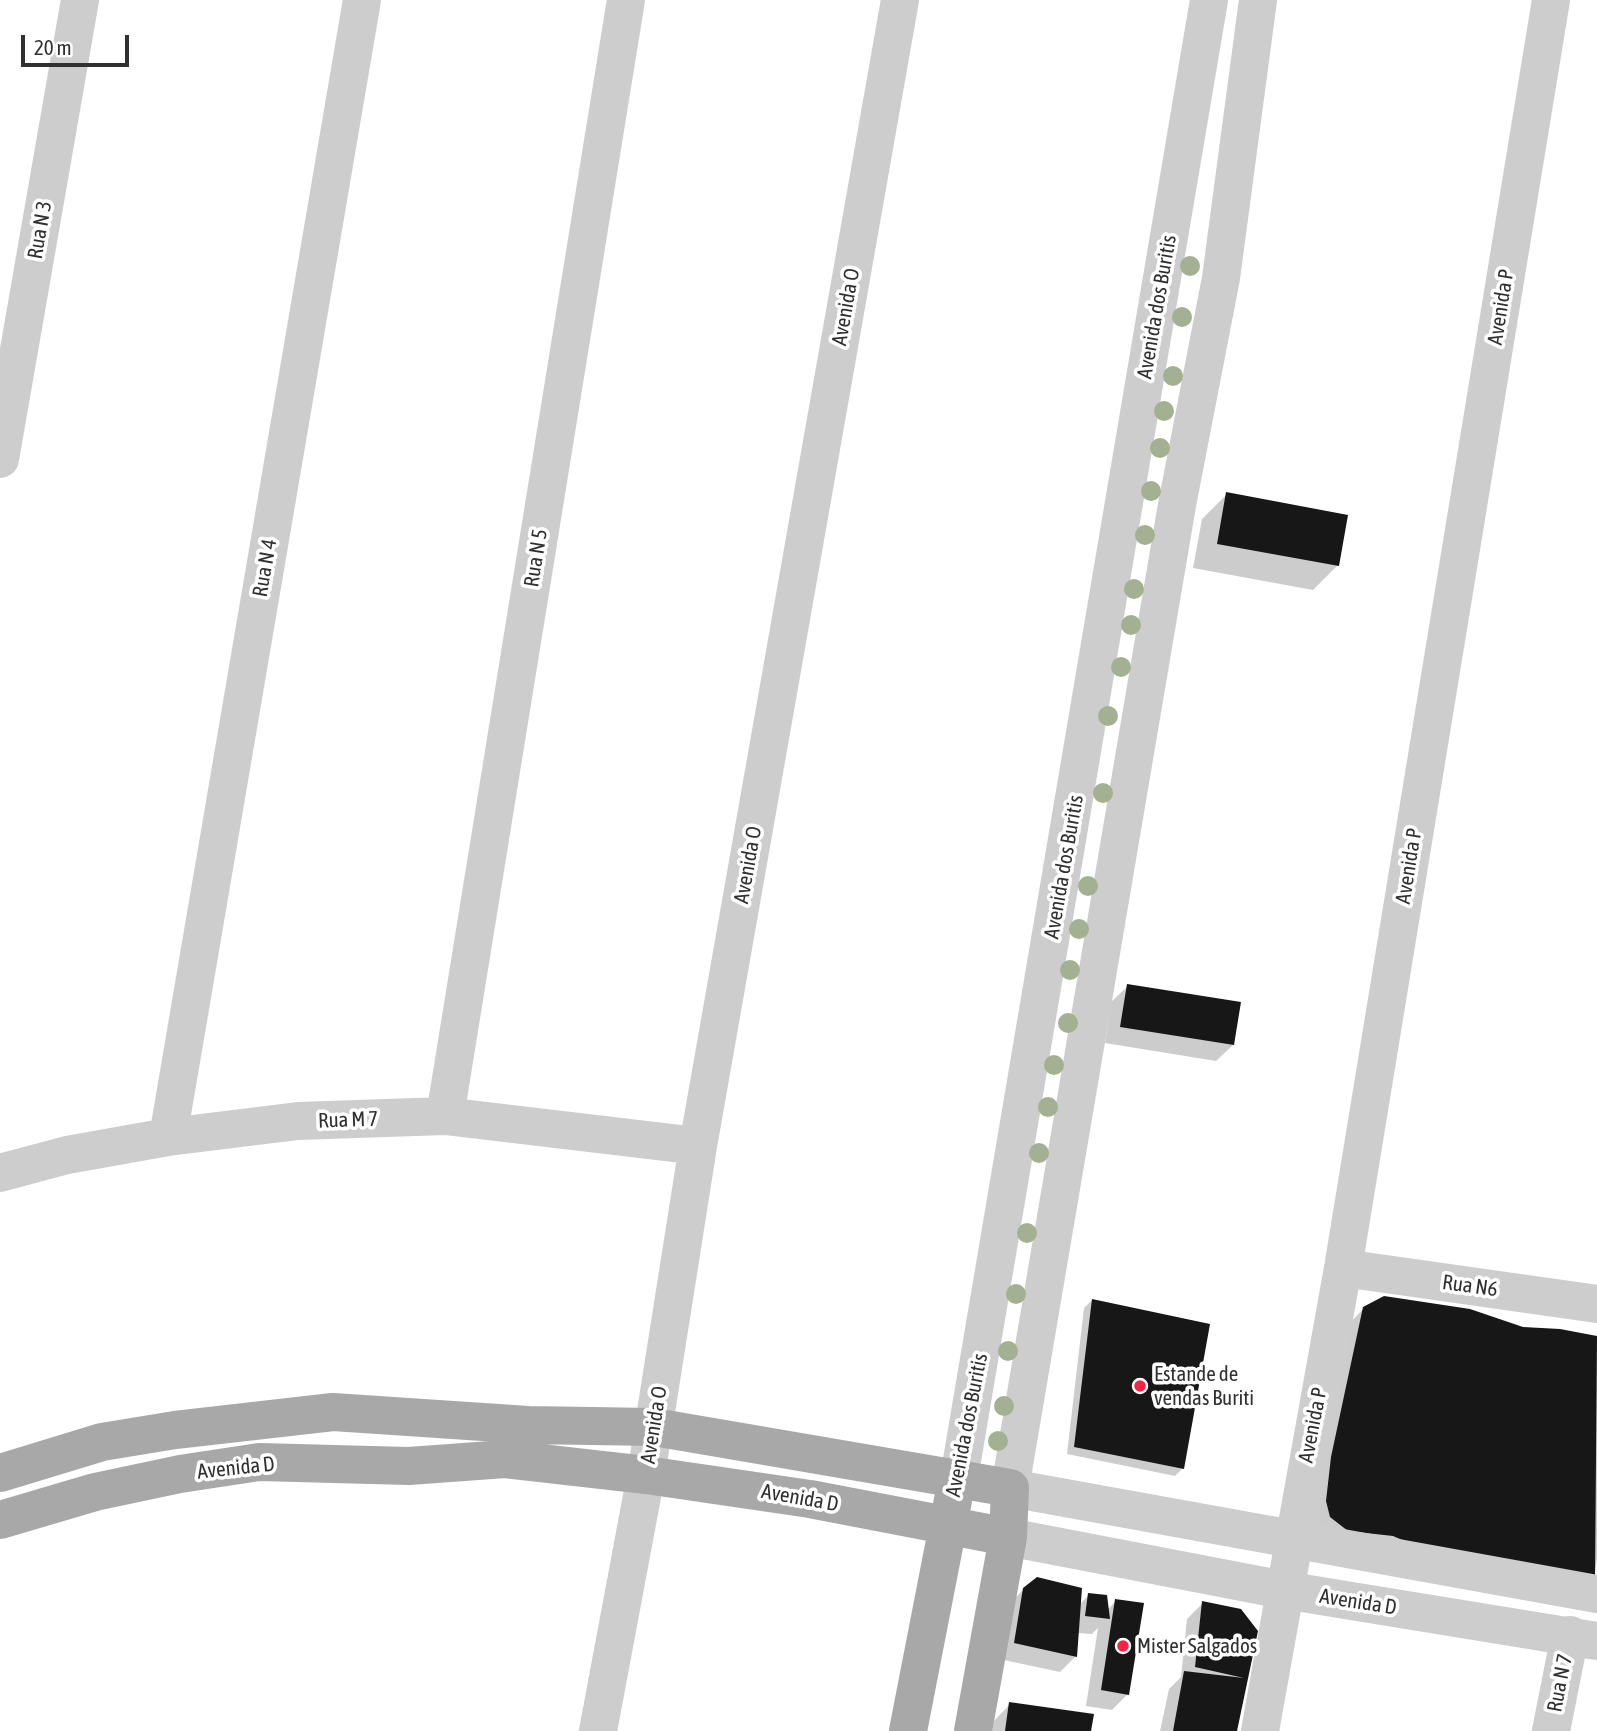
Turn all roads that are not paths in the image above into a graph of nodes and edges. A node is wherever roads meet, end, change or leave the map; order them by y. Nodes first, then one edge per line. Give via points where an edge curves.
1 (80, 0) edge
2 (362, 0) edge
3 (626, 0) edge
4 (900, 0) edge
5 (1209, 0) edge
6 (1258, 0) edge
7 (1551, 0) edge
8 (0, 459) edge
9 (445, 1116) junction
10 (168, 1137) junction
11 (698, 1146) junction
12 (0, 1172) edge
13 (1343, 1268) junction
14 (1597, 1304) edge
15 (654, 1427) junction
16 (0, 1473) edge
17 (646, 1475) junction
18 (960, 1478) junction
19 (1010, 1488) junction
20 (0, 1520) edge
21 (946, 1526) junction
22 (1008, 1537) junction
23 (1292, 1538) junction
24 (1284, 1590) junction
25 (1597, 1594) edge
26 (1583, 1638) edge
27 (598, 1731) edge
28 (908, 1731) edge
29 (973, 1731) edge
30 (1260, 1731) edge
31 (1551, 1731) edge

1 - 8 street, Rua N 3
2 - 10 street, Rua N 4
3 - 9 street, Rua N 5
4 - 11 street, Avenida O
5 - 18 street, Avenida dos Buritis
6 - 19 street via 1221,278 1175,519
7 - 13 street, Avenida P
9 - 10 street, Rua M 7 via 298,1121
9 - 11 street, Rua M 7
10 - 12 street, Rua M 7
11 - 15 street, Avenida O
13 - 14 street, Rua N6
13 - 23 street, Avenida P
15 - 16 main road via 528,1425 332,1412 103,1442
15 - 17 street, Avenida O
15 - 18 main road
17 - 20 main road, Avenida D via 505,1459 410,1466 259,1462 95,1492
17 - 21 main road, Avenida D via 810,1499
17 - 27 street, Avenida O
18 - 19 main road
18 - 21 main road, Avenida dos Buritis
19 - 22 main road
19 - 23 street
21 - 22 main road, Avenida D
21 - 28 main road, Avenida dos Buritis
22 - 24 street, Avenida D
22 - 29 main road
23 - 24 street, Avenida P
23 - 25 street
24 - 26 street, Avenida D
24 - 30 street, Avenida P
26 - 31 street, Rua N 7

